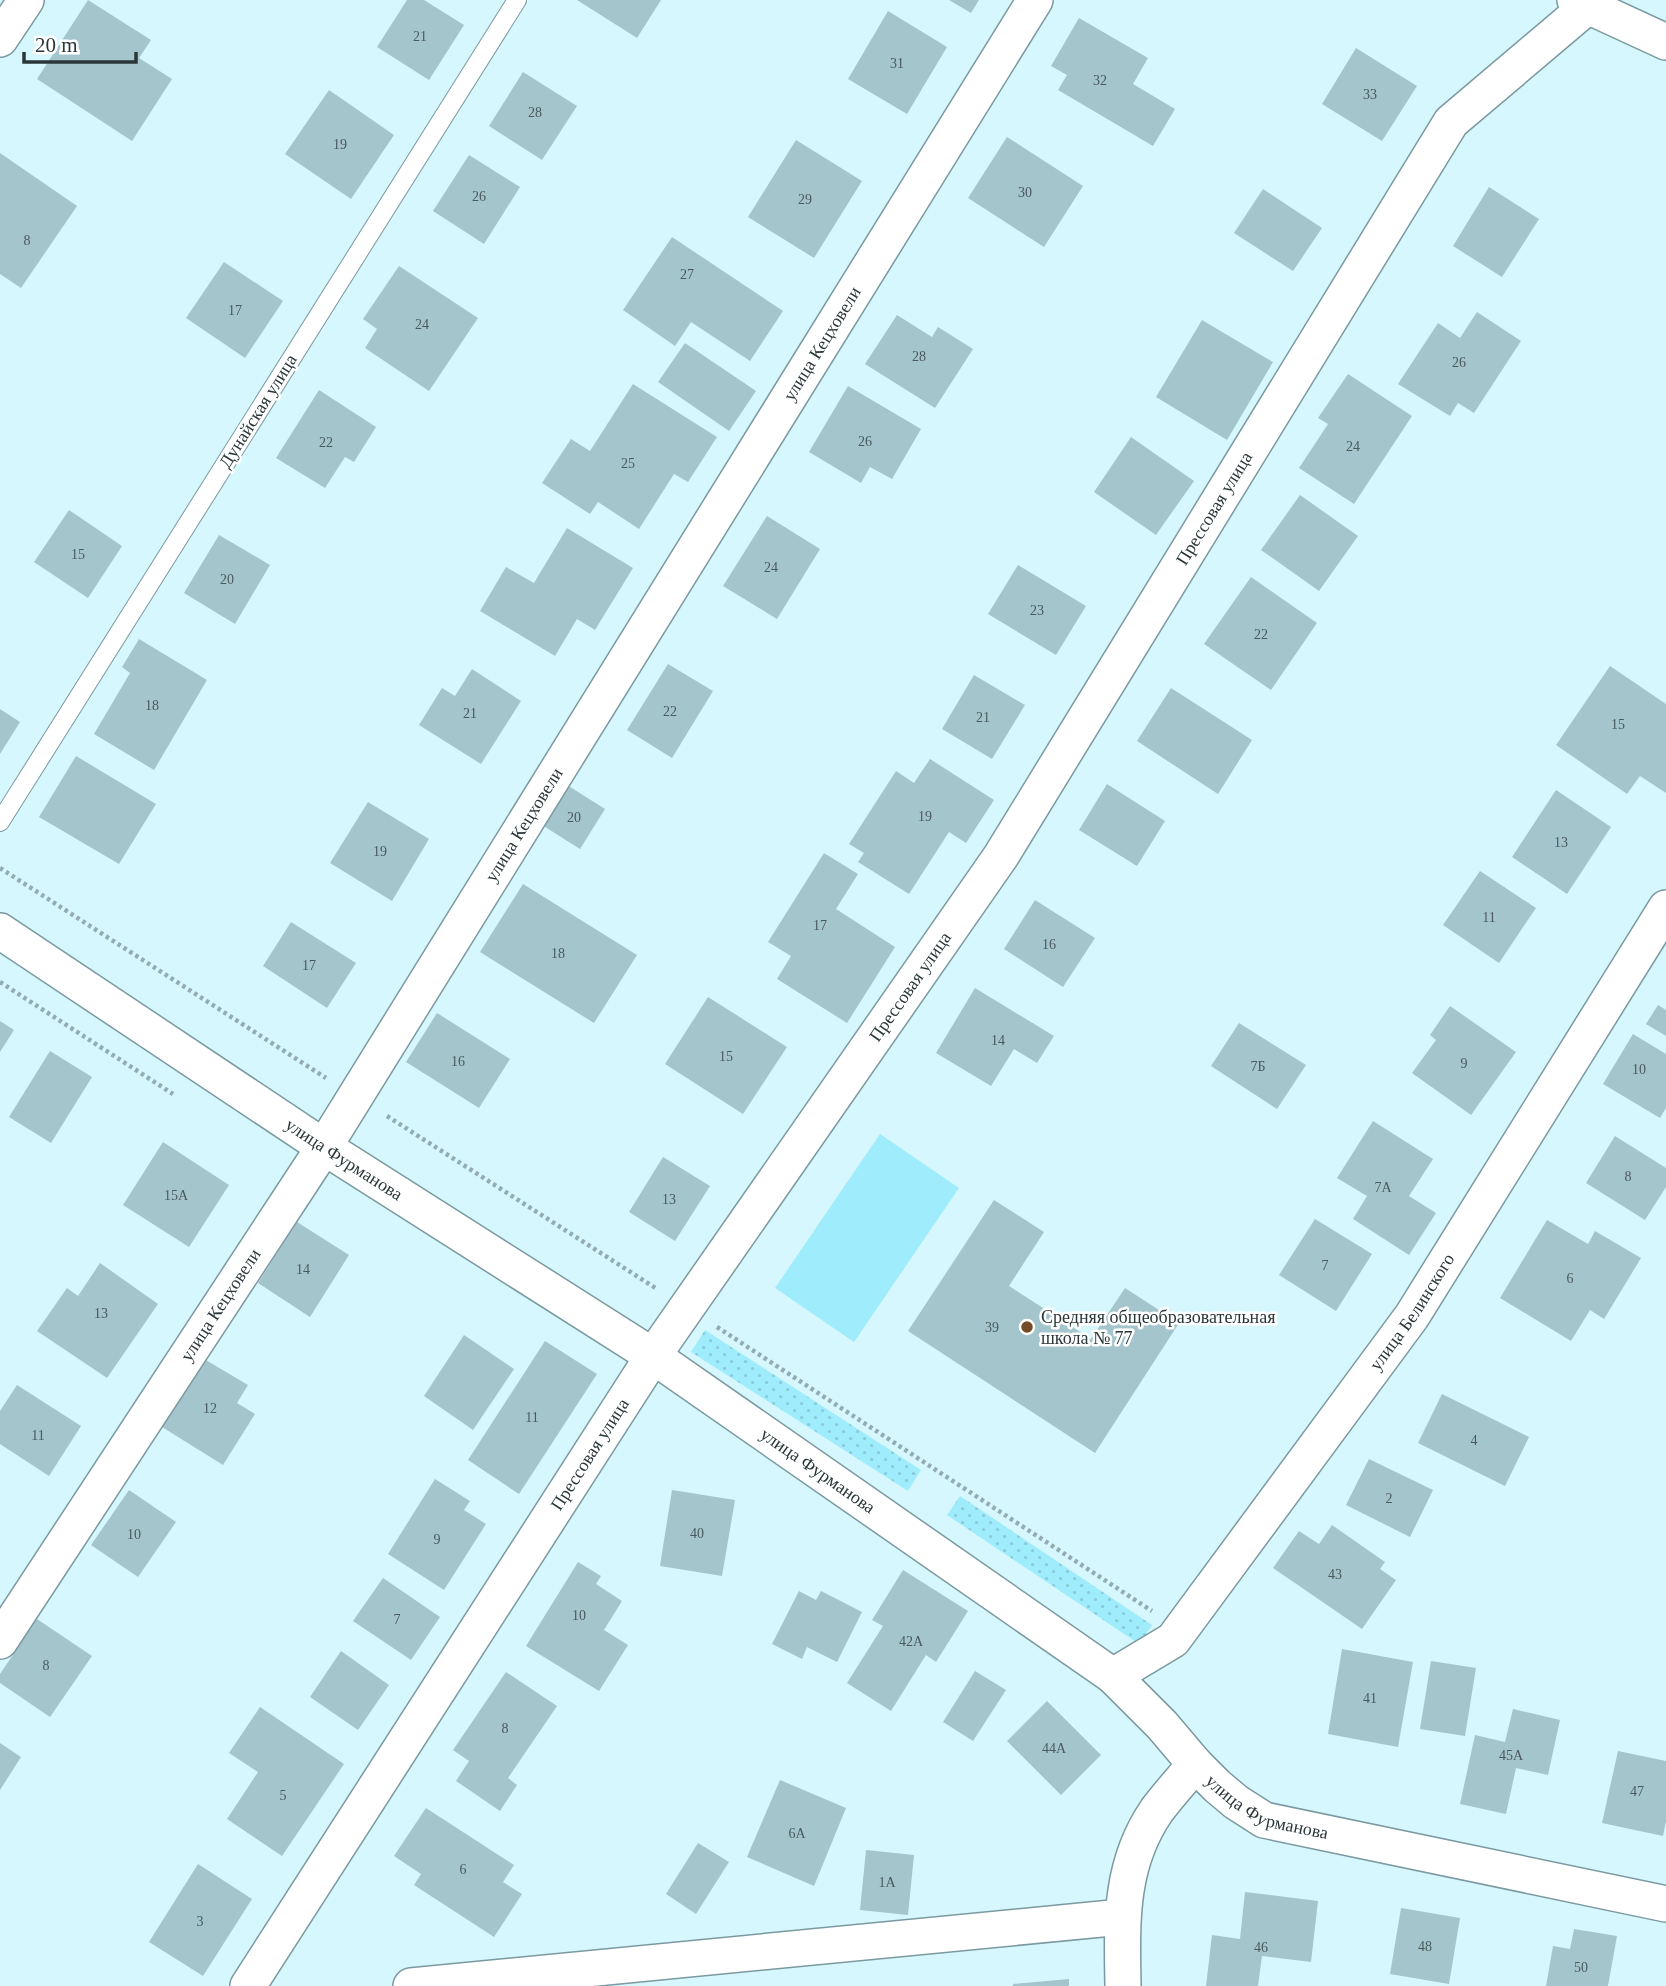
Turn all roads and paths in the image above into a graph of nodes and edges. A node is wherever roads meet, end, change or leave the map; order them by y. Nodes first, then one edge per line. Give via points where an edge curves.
1 (26, 0) edge
2 (517, 0) edge
3 (1035, 0) edge
4 (1581, 3) edge
5 (0, 39) edge
6 (1666, 42) edge
7 (0, 822) edge
8 (0, 868) edge
9 (1666, 908) edge
10 (0, 931) edge
11 (356, 1096) junction
12 (324, 1147) junction
13 (687, 1308) junction
14 (653, 1356) junction
15 (1181, 1630) junction
16 (0, 1641) edge
17 (1113, 1676) junction
18 (1195, 1764) junction
19 (1666, 1904) edge
20 (1122, 1917) junction
21 (248, 1986) edge
22 (411, 1986) edge
23 (1123, 1986) edge

1 - 5 street
2 - 7 lane, Дунайская улица
3 - 11 street, улица Кецховели
4 - 6 street
4 - 13 street, Прессовая улица via 1451,122 1001,856
8 - 11 path
9 - 15 street, улица Белинского via 1412,1317
10 - 12 street, улица Фурманова
11 - 12 street, улица Кецховели
11 - 13 path
12 - 14 street, улица Фурманова
12 - 16 street, улица Кецховели
13 - 14 street, Прессовая улица
13 - 15 path
14 - 17 street, улица Фурманова
14 - 21 street, Прессовая улица
15 - 17 street, улица Белинского via 1173,1640
17 - 18 street, улица Фурманова
18 - 19 street, улица Фурманова via 1236,1802 1264,1820
18 - 20 street via 1157,1811 1137,1848
20 - 22 street
20 - 23 street

